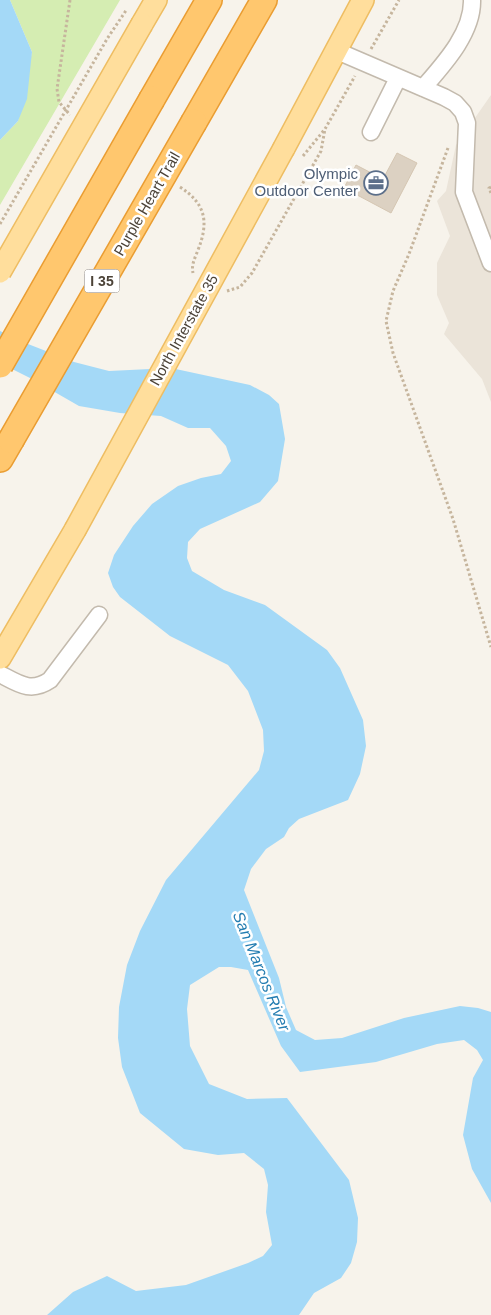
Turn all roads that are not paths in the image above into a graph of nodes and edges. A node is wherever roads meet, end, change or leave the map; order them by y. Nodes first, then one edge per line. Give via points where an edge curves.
1 (156, 0) edge
2 (209, 0) edge
3 (264, 0) edge
4 (363, 0) edge
5 (472, 0) edge
6 (337, 51) junction
7 (394, 85) junction
8 (423, 88) junction
9 (371, 132) dead end
10 (491, 263) edge
11 (0, 272) edge
12 (0, 365) edge
13 (5, 450) edge
14 (99, 615) dead end
15 (0, 658) edge
16 (0, 674) edge

1 - 11 main road, bridge
2 - 12 highway, bridge
3 - 13 highway, Purple Heart Trail / I 35, bridge
4 - 6 main road, North Interstate 35
5 - 8 lane via 459,43
6 - 7 lane via 364,63
6 - 15 main road, North Interstate 35, bridge via 292,154
7 - 8 lane
7 - 9 lane
8 - 10 lane via 455,103 468,123 464,192
14 - 16 lane via 50,680 40,686 29,687

